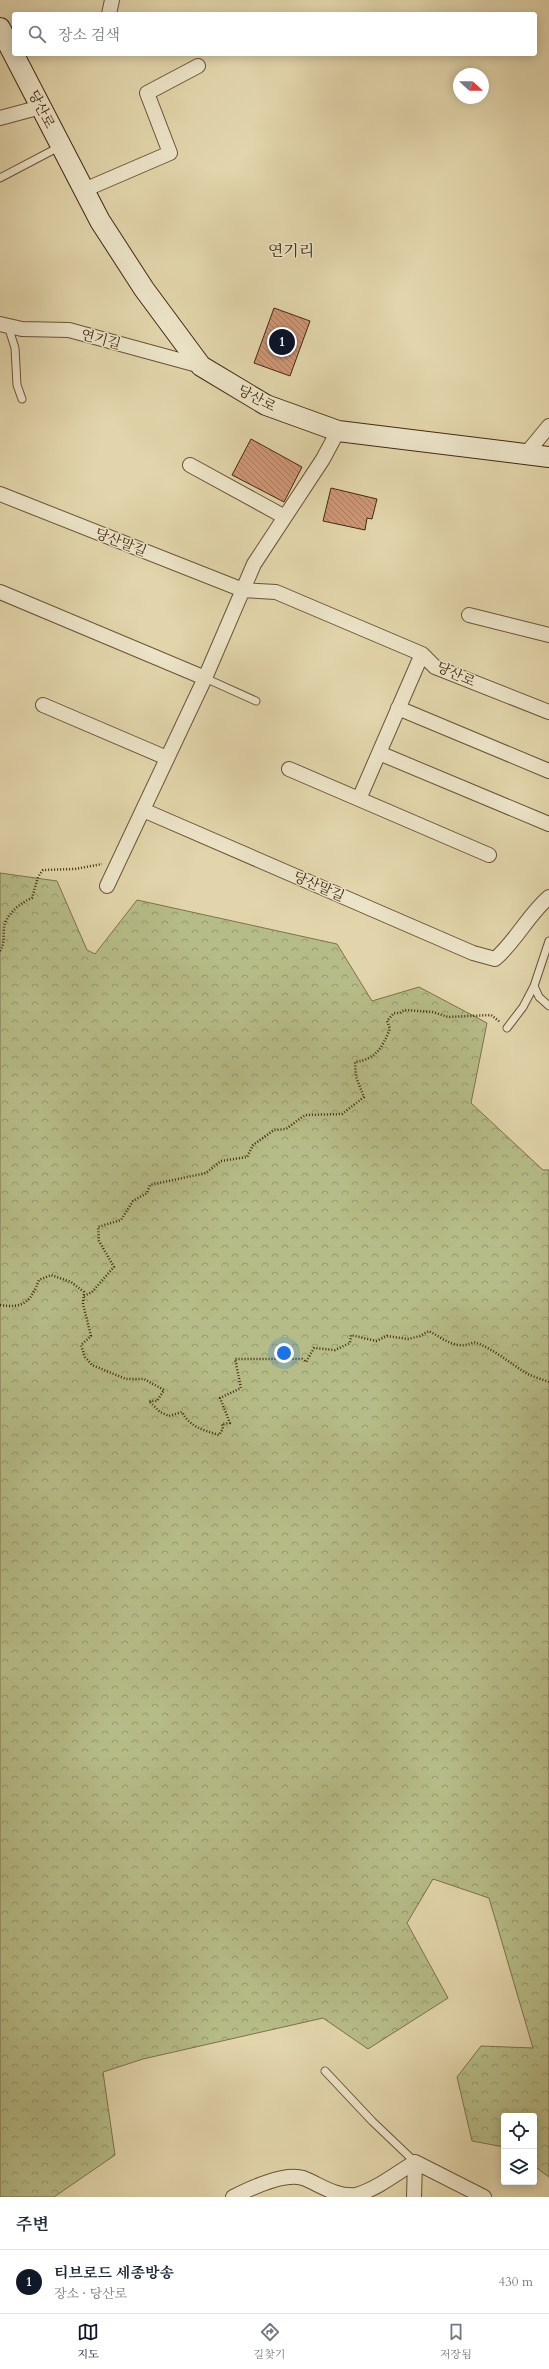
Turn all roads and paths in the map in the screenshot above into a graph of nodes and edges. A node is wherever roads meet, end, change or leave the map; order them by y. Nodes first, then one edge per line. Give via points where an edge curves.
1 (112, 0) edge
2 (109, 12) edge
3 (0, 28) edge
4 (12, 51) edge
5 (15, 56) edge
6 (198, 66) dead end
7 (41, 107) junction
8 (0, 118) edge
9 (61, 146) junction
10 (0, 178) edge
11 (84, 190) junction
12 (4, 325) edge
13 (201, 366) junction
14 (22, 399) dead end
15 (549, 426) edge
16 (338, 431) junction
17 (525, 455) junction
18 (549, 458) edge
19 (190, 465) dead end
20 (0, 494) edge
21 (285, 517) junction
22 (243, 590) junction
23 (0, 592) edge
24 (469, 615) dead end
25 (549, 635) edge
26 (422, 654) junction
27 (205, 678) junction
28 (256, 701) dead end
29 (43, 705) dead end
30 (398, 708) junction
31 (549, 712) edge
32 (379, 753) junction
33 (168, 758) junction
34 (289, 769) dead end
35 (549, 771) edge
36 (359, 799) junction
37 (143, 810) junction
38 (549, 824) edge
39 (489, 855) dead end
40 (118, 863) junction
41 (107, 886) dead end
42 (549, 897) edge
43 (549, 940) edge
44 (0, 951) edge
45 (534, 986) junction
46 (549, 1006) edge
47 (507, 1028) joint
48 (83, 1296) junction
49 (0, 1305) edge
50 (549, 1382) edge
51 (325, 2071) dead end
52 (415, 2162) junction
53 (232, 2197) edge
54 (339, 2197) edge
55 (414, 2197) edge
56 (484, 2197) edge

1 - 2 street
3 - 4 street, 당산로
5 - 7 street, 당산로
6 - 11 street via 147,93 170,153
7 - 8 street
7 - 9 street, 당산로
9 - 10 lane
9 - 11 street, 당산로
11 - 13 street, 당산로 via 100,221 144,289
12 - 13 street, 연기길 via 69,330
12 - 14 lane via 15,348 17,385
13 - 16 street, 당산로 via 266,405
15 - 17 street
16 - 17 street, 당산로
16 - 21 street
17 - 18 street, 당산로
19 - 21 street
20 - 22 street, 당산말길
21 - 22 street via 254,564
22 - 26 street, 당산말길 via 276,592
22 - 27 street
23 - 27 street
24 - 25 street
26 - 30 street, 당산로
26 - 31 street, 당산로 via 435,667
27 - 28 lane
27 - 33 street
29 - 33 street
30 - 32 street, 당산로
30 - 35 street
32 - 36 street, 당산로
32 - 38 street
33 - 37 street
34 - 36 street
36 - 39 street
37 - 40 street
37 - 42 street, 당산말길 via 473,953 495,959 506,949 535,909
40 - 41 street
40 - 44 path via 43,870 38,877 32,898 19,905 6,921
43 - 45 lane
45 - 46 lane
45 - 47 lane via 523,1007
47 - 48 path via 491,1015 448,1017 433,1012 404,1010 394,1013 387,1021 390,1029 384,1045 368,1060 355,1062 356,1077 364,1097 342,1114 305,1115 286,1129 274,1130 253,1145 247,1157 222,1161 206,1173 150,1185 147,1193 133,1201 121,1220 98,1227 99,1241 114,1267 92,1292
48 - 49 path via 84,1292 72,1282 51,1275 39,1280 32,1298 20,1305
48 - 50 path via 92,1336 81,1345 85,1357 92,1365 126,1379 144,1379 164,1390 157,1401 149,1401 160,1412 169,1416 182,1412 187,1421 200,1429 219,1435 223,1429 222,1424 230,1423 220,1398 241,1388 235,1359 302,1359 306,1362 314,1348 335,1350 350,1343 351,1335 376,1341 387,1336 408,1339 428,1331 455,1346 466,1346 474,1342 481,1344 517,1365 522,1371
51 - 52 lane
52 - 54 street via 356,2196
52 - 55 street
52 - 56 street
53 - 54 street via 256,2186 284,2178 302,2178

